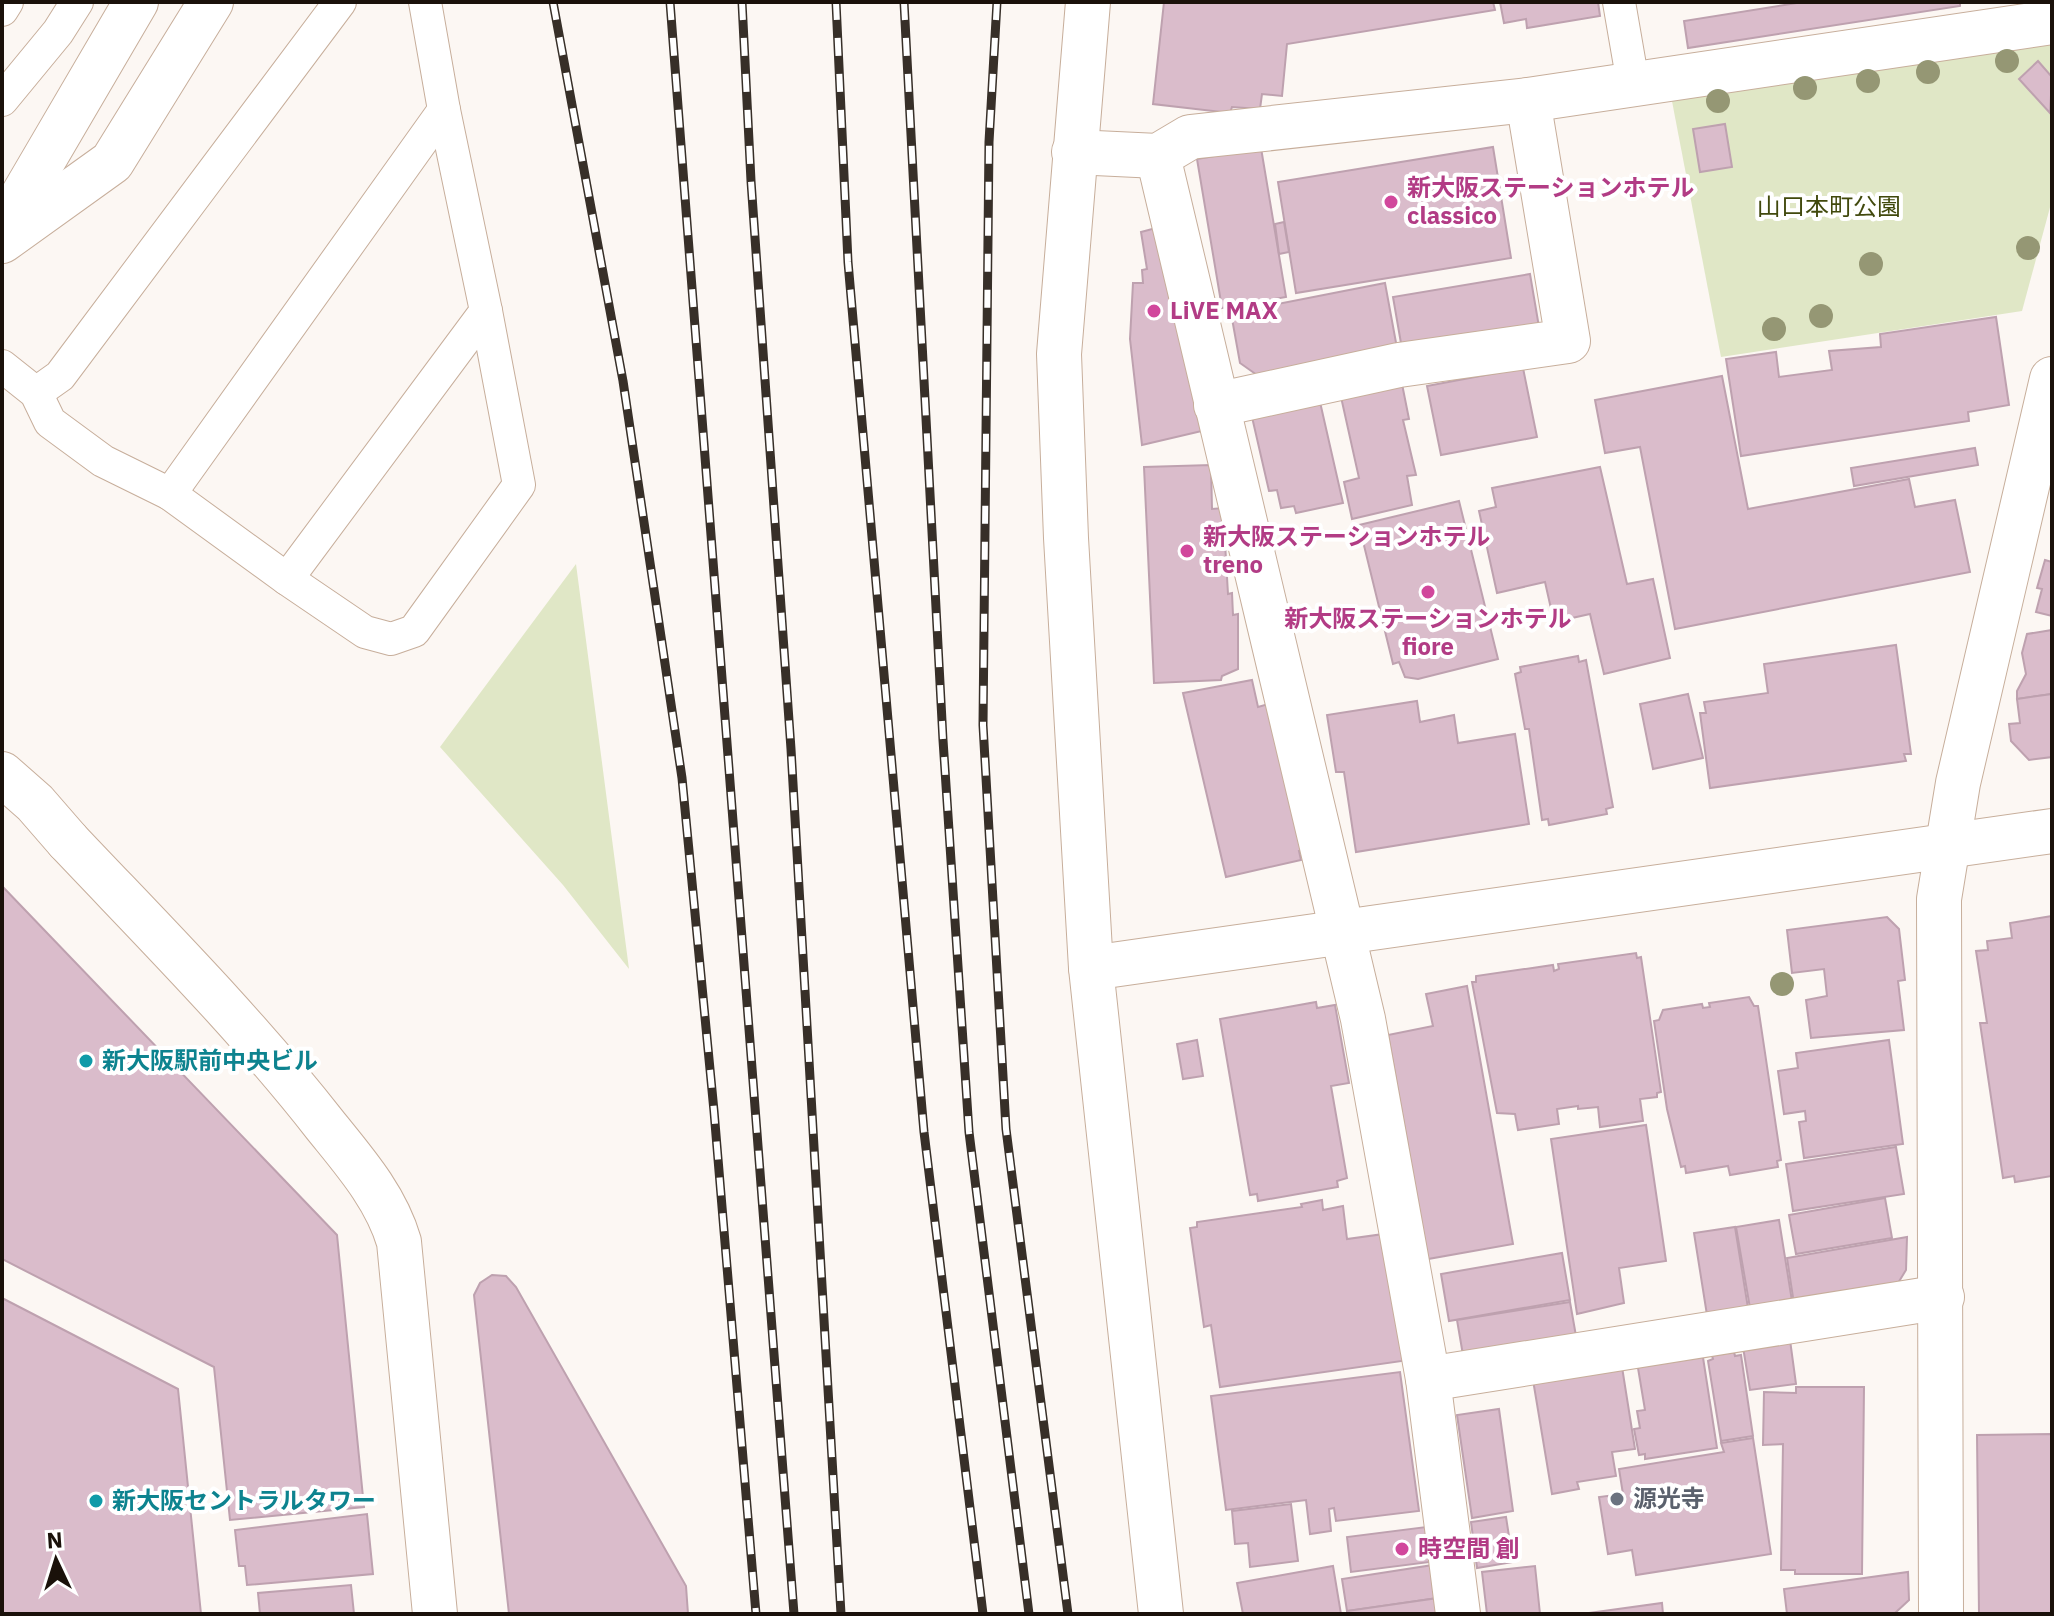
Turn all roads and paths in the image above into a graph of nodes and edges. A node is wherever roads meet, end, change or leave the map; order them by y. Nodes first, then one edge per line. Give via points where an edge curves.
1 (7, 2) edge
2 (77, 2) edge
3 (136, 2) edge
4 (211, 2) edge
5 (340, 2) edge
6 (425, 2) edge
7 (1088, 2) edge
8 (1619, 2) edge
9 (2, 10) edge
10 (2052, 22) edge
11 (1633, 83) junction
12 (2, 100) edge
13 (1528, 100) junction
14 (444, 110) junction
15 (1074, 152) junction
16 (1158, 156) junction
17 (2, 231) edge
18 (2, 241) edge
19 (486, 311) junction
20 (2, 366) edge
21 (2052, 379) edge
22 (36, 393) junction
23 (1216, 405) junction
24 (170, 494) junction
25 (287, 579) junction
26 (2, 774) edge
27 (2052, 831) edge
28 (1949, 845) junction
29 (1342, 930) junction
30 (1091, 968) junction
31 (1942, 1297) junction
32 (1428, 1379) junction
33 (435, 1614) edge
34 (1161, 1614) edge
35 (1458, 1614) edge
36 (1941, 1614) edge

1 - 9 lane
2 - 12 lane
3 - 17 street
4 - 18 street via 112,162
5 - 22 lane via 60,376
6 - 14 lane
7 - 15 street
8 - 11 lane
10 - 11 street
11 - 13 street
13 - 16 street via 1190,137
13 - 23 street via 1568,341 1399,365
14 - 19 lane
14 - 24 lane
15 - 16 street
15 - 30 street via 1059,354
16 - 23 street
19 - 25 lane
19 - 25 lane via 519,485 414,631 391,639 365,632
20 - 22 lane
21 - 28 street via 1958,783
22 - 24 lane via 50,422 103,461
23 - 29 street
24 - 25 lane
26 - 33 street via 264,1046 356,1164 394,1224
27 - 28 street
28 - 29 street
28 - 31 street via 1939,899
29 - 30 street
29 - 32 street
30 - 34 street
31 - 32 street
31 - 36 street
32 - 35 street

